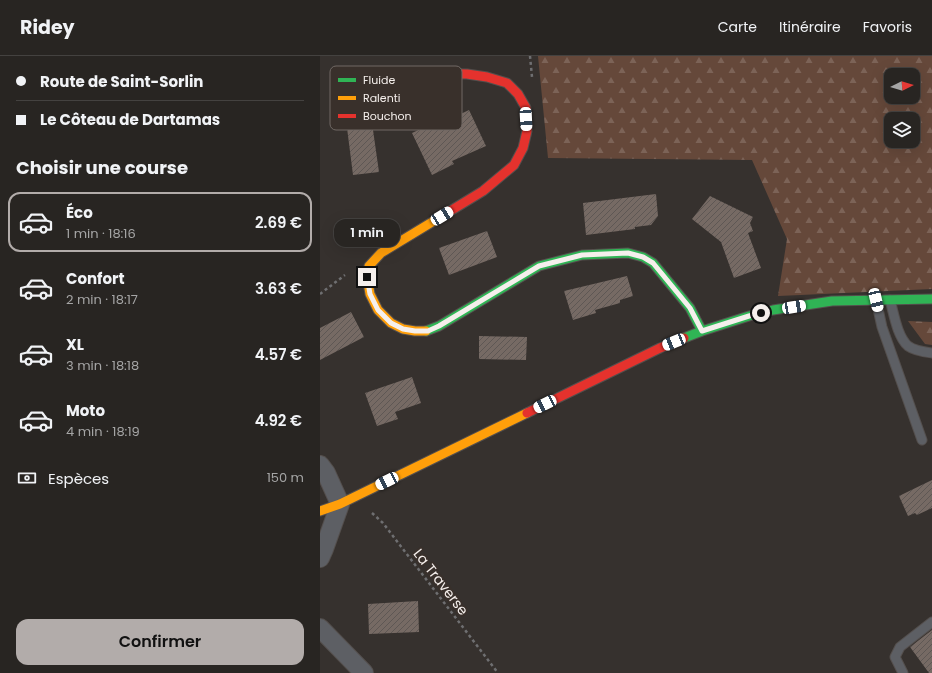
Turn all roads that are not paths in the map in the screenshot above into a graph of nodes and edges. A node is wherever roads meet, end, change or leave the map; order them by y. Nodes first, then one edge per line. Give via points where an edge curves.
1 (462, 74) edge
2 (932, 299) edge
3 (876, 300) junction
4 (890, 300) junction
5 (702, 331) junction
6 (932, 353) edge
7 (922, 440) dead end
8 (320, 465) edge
9 (340, 504) junction
10 (320, 511) edge
11 (320, 558) edge
12 (932, 622) edge
13 (320, 628) edge
14 (364, 673) edge
15 (903, 673) edge

1 - 5 street via 507,83 518,94 526,108 527,131 523,148 514,164 483,191 381,253 369,266 367,277 370,294 378,310 391,323 403,329 428,331 539,266 582,255 628,253 653,263 690,308
2 - 4 street
3 - 4 street
3 - 5 street via 832,301 773,310
3 - 7 lane via 882,327
4 - 6 lane via 901,337 909,346
5 - 9 street via 660,348
8 - 9 street
9 - 10 street
9 - 11 street
12 - 15 lane via 900,647 895,657
13 - 14 street

